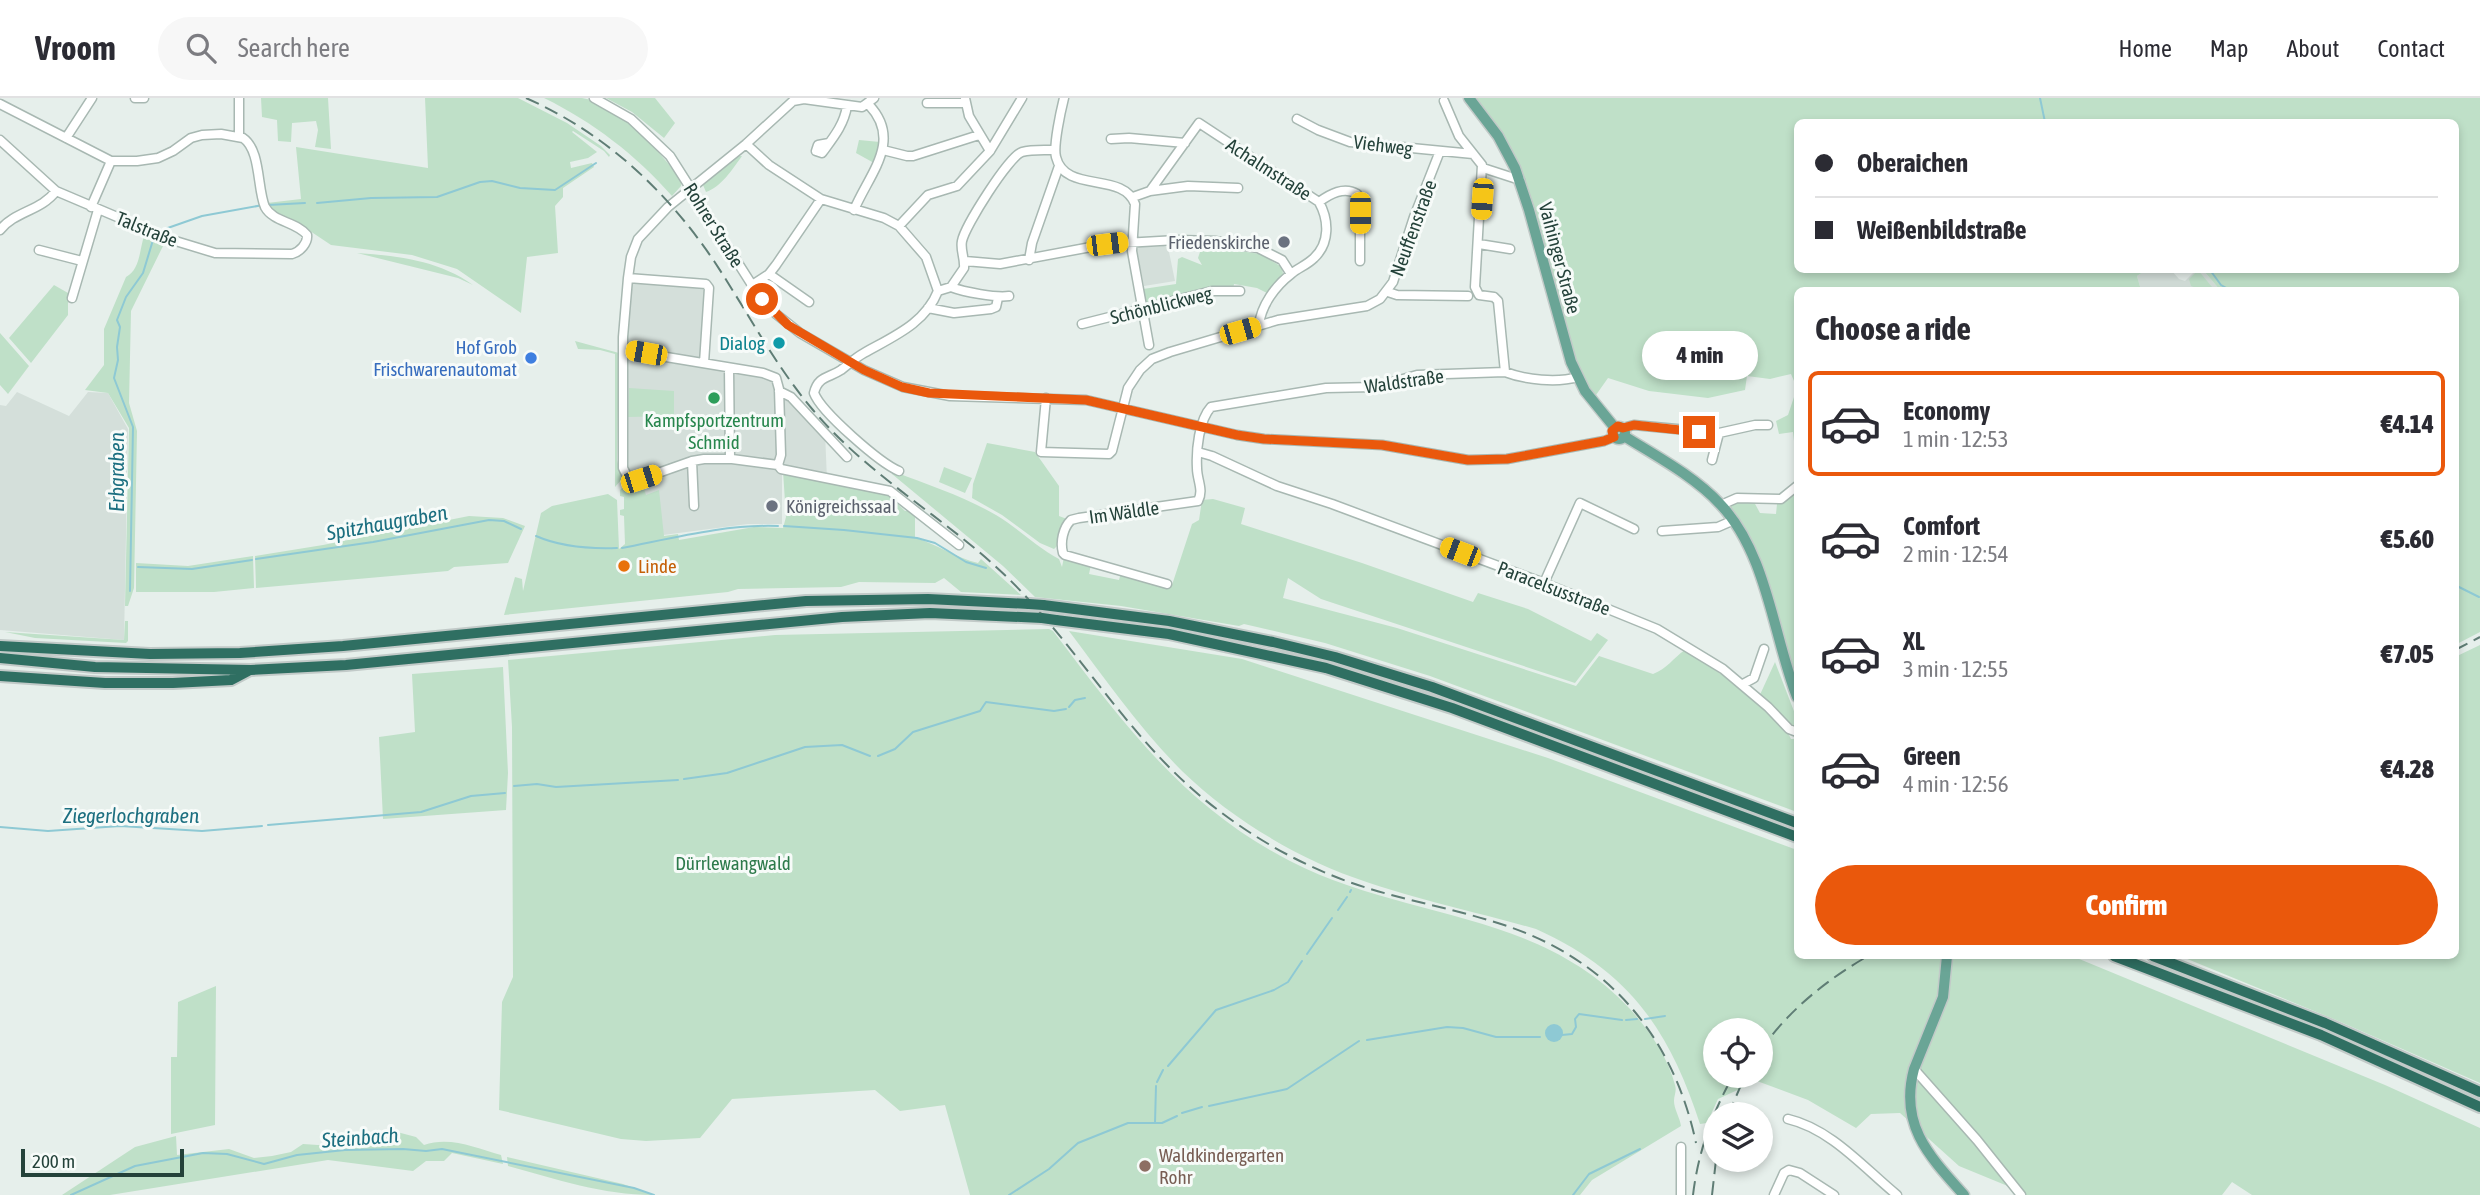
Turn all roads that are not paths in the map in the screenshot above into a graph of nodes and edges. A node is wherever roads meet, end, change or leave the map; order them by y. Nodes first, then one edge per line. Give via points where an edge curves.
1 (92, 98) edge
2 (135, 98) edge
3 (144, 98) edge
4 (239, 98) edge
5 (594, 98) edge
6 (1022, 98) edge
7 (1064, 98) edge
8 (1469, 98) edge
9 (816, 99) edge
10 (872, 101) edge
11 (965, 101) edge
12 (1444, 101) dead end
13 (927, 103) dead end
14 (0, 104) edge
15 (847, 106) junction
16 (1297, 119) dead end
17 (979, 135) junction
18 (239, 136) junction
19 (66, 138) junction
20 (1111, 139) dead end
21 (0, 140) edge
22 (829, 143) dead end
23 (1185, 143) junction
24 (746, 144) junction
25 (883, 150) junction
26 (1055, 150) junction
27 (990, 151) junction
28 (1440, 151) junction
29 (1473, 154) junction
30 (111, 161) junction
31 (1059, 166) junction
32 (1483, 169) junction
33 (1520, 180) junction
34 (691, 187) junction
35 (1238, 188) dead end
36 (56, 191) junction
37 (1150, 191) junction
38 (1132, 197) junction
39 (821, 198) junction
40 (1319, 202) junction
41 (95, 208) junction
42 (854, 210) junction
43 (899, 226) junction
44 (0, 230) edge
45 (1131, 241) junction
46 (1479, 244) junction
47 (1510, 249) dead end
48 (39, 250) dead end
49 (1029, 260) junction
50 (82, 261) junction
51 (965, 261) junction
52 (1360, 261) dead end
53 (768, 274) junction
54 (1291, 274) junction
55 (628, 278) junction
56 (752, 285) junction
57 (951, 287) junction
58 (938, 291) junction
59 (1240, 291) dead end
60 (1388, 292) junction
61 (1009, 296) dead end
62 (1468, 296) dead end
63 (72, 298) dead end
64 (998, 298) junction
65 (809, 302) dead end
66 (928, 308) junction
67 (1142, 308) junction
68 (1082, 324) dead end
69 (1259, 325) junction
70 (1149, 345) dead end
71 (624, 350) junction
72 (850, 362) junction
73 (704, 363) junction
74 (729, 368) junction
75 (1505, 372) junction
76 (1578, 377) junction
77 (779, 391) junction
78 (1046, 398) junction
79 (1121, 407) junction
80 (1768, 425) dead end
81 (1201, 428) junction
82 (1619, 432) junction
83 (1719, 433) junction
84 (1198, 452) junction
85 (846, 457) dead end
86 (730, 459) junction
87 (1712, 460) dead end
88 (692, 461) junction
89 (778, 466) junction
90 (899, 471) dead end
91 (1794, 488) edge
92 (1721, 505) junction
93 (694, 506) dead end
94 (1734, 520) junction
95 (1634, 529) dead end
96 (1662, 531) dead end
97 (959, 545) dead end
98 (1544, 583) junction
99 (1167, 584) dead end
100 (0, 646) edge
101 (1764, 649) dead end
102 (0, 658) edge
103 (251, 670) junction
104 (0, 676) edge
105 (1743, 684) junction
106 (1794, 687) edge
107 (1794, 731) edge
108 (1794, 822) edge
109 (1794, 836) edge
110 (1947, 959) edge
111 (2122, 959) edge
112 (2161, 959) edge
113 (1914, 1069) junction
114 (2480, 1093) edge
115 (2480, 1107) edge
116 (1788, 1119) dead end
117 (1681, 1147) dead end
118 (1681, 1195) edge
119 (1774, 1195) edge
120 (1834, 1195) edge
121 (1897, 1195) edge
122 (1964, 1195) edge
123 (2021, 1195) edge

1 - 19 street
2 - 3 street
4 - 18 street
5 - 34 street, Rohrer Straße via 620,111 652,137
6 - 27 street
7 - 26 street
8 - 33 main road, Vaihinger Straße via 1498,136
9 - 15 street
9 - 24 street via 793,101
10 - 15 street via 862,107
10 - 25 street via 884,133
11 - 13 street
11 - 17 street
12 - 29 street via 1459,136
14 - 19 street
15 - 22 street via 843,123
16 - 28 street, Viehweg via 1350,142
17 - 25 street via 913,156
17 - 27 street
18 - 30 street via 202,135 163,156
18 - 41 street, Talstraße via 251,147 265,205 308,237 292,254 215,253
19 - 30 street
20 - 23 street
21 - 36 street, Talstraße
23 - 37 street
23 - 40 street, Achalmstraße via 1199,123
24 - 34 street
24 - 39 street via 769,165
25 - 42 street
26 - 31 street
26 - 51 street via 1023,152 1014,158 965,231 961,246
27 - 43 street via 957,186 929,195
28 - 29 street, Viehweg
28 - 60 street, Neuffenstraße
29 - 32 street
30 - 41 street
31 - 38 street via 1071,176 1121,188
31 - 49 street
32 - 33 street
32 - 46 street
33 - 76 main road, Vaihinger Straße
34 - 55 street via 644,231 631,257
34 - 56 street, Rohrer Straße
35 - 37 street via 1188,186
36 - 41 street, Talstraße
36 - 44 street via 47,203
37 - 38 street
38 - 45 street via 1136,211
39 - 42 street
39 - 53 street
40 - 52 street via 1337,192 1357,194
40 - 54 street, Achalmstraße via 1327,224 1324,241 1313,259
41 - 50 street
42 - 43 street
43 - 58 street via 926,257
45 - 49 street
45 - 54 street via 1214,241 1258,247 1282,260
45 - 67 street
46 - 47 street
46 - 75 street via 1476,292 1498,301
48 - 50 street
49 - 51 street via 1000,264
50 - 63 street
51 - 57 street
53 - 56 street
53 - 65 street
54 - 69 street, Achalmstraße via 1264,307
55 - 71 street
55 - 73 street via 706,284
56 - 72 street, Rohrer Straße via 788,325
57 - 58 street
57 - 64 street
58 - 66 street
59 - 67 street, Schönblickweg via 1212,291
60 - 62 street
60 - 69 street, Neuffenstraße via 1367,306
61 - 64 street
64 - 66 street via 991,309 954,313
66 - 72 street via 912,325
67 - 68 street, Schönblickweg
67 - 70 street
69 - 79 street, Neuffenstraße via 1152,359 1133,379
71 - 73 street
71 - 88 street via 623,462 627,476 641,479
72 - 78 street, Rohrer Straße via 887,382 929,393
72 - 90 street via 818,381 815,396 839,423
73 - 74 street
74 - 77 street via 773,376
74 - 86 street
75 - 76 street, Waldstraße via 1539,378
75 - 81 street, Waldstraße via 1417,375 1375,387 1326,388 1219,405 1207,412
76 - 82 main road, Vaihinger Straße
77 - 85 street via 791,397
77 - 89 street
78 - 79 street, Rohrer Straße
78 - 79 street, Neuffenstraße via 1042,453 1109,454
79 - 81 street, Rohrer Straße
80 - 83 street, Rohrer Straße
81 - 82 street, Rohrer Straße via 1264,439 1382,445 1489,461 1546,453
81 - 84 street
82 - 83 street, Rohrer Straße via 1634,425
82 - 92 main road, Vaihinger Straße
83 - 87 street
84 - 98 street, Paracelsusstraße
84 - 99 street, Im Wäldle via 1201,492 1196,502 1071,520 1061,545 1065,555
86 - 88 street
86 - 89 street
88 - 93 street
89 - 97 street via 890,491
91 - 92 street via 1781,499 1737,498
92 - 94 main road, Vaihinger Straße
94 - 96 street via 1718,527
94 - 106 main road, Vaihinger Straße via 1756,561
95 - 98 street via 1580,503
98 - 105 street, Paracelsusstraße via 1657,629
100 - 108 highway, bridge via 150,654 240,653 806,601 917,599 1043,605 1209,628 1358,664
101 - 105 street via 1754,678
102 - 103 highway via 95,667
103 - 104 highway via 231,680 173,683
103 - 109 highway, bridge via 346,665 842,617 930,613 1042,618 1194,639 1326,668 1452,708
105 - 107 street, Paracelsusstraße
110 - 113 main road via 1943,998
111 - 115 highway via 2320,1035
112 - 114 highway via 2302,1013
113 - 122 main road via 1909,1102 1914,1125 1926,1149
113 - 123 street
116 - 121 street via 1828,1137
117 - 118 street
119 - 120 street via 1789,1170

